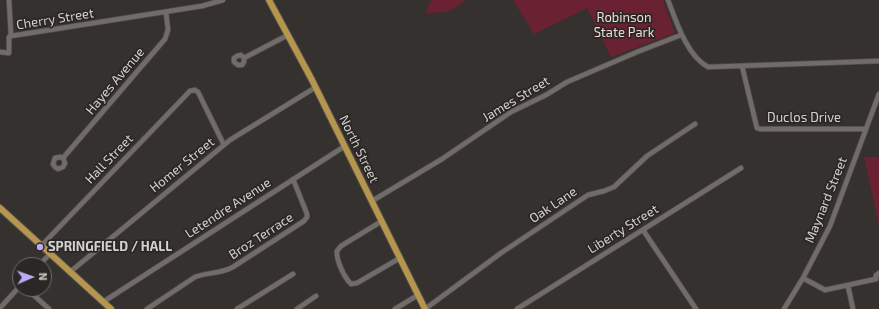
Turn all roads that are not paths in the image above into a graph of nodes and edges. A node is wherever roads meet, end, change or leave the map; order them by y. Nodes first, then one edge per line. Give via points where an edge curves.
1 (9, 0) edge
2 (223, 0) edge
3 (269, 0) edge
4 (668, 0) edge
5 (166, 12) junction
6 (288, 35) junction
7 (681, 35) junction
8 (11, 36) junction
9 (0, 52) edge
10 (244, 58) dead end
11 (879, 61) edge
12 (742, 66) junction
13 (316, 87) junction
14 (879, 94) edge
15 (695, 124) dead end
16 (866, 129) junction
17 (224, 146) junction
18 (345, 146) junction
19 (63, 158) dead end
20 (741, 168) dead end
21 (293, 179) junction
22 (372, 201) junction
23 (0, 208) edge
24 (382, 221) junction
25 (642, 230) junction
26 (41, 246) junction
27 (50, 254) junction
28 (47, 257) edge
29 (400, 258) junction
30 (70, 272) junction
31 (879, 273) edge
32 (293, 274) dead end
33 (803, 278) junction
34 (876, 279) junction
35 (879, 284) edge
36 (848, 286) junction
37 (12, 295) edge
38 (418, 295) junction
39 (316, 296) dead end
40 (36, 297) edge
41 (103, 302) junction
42 (0, 308) edge
43 (49, 309) edge
44 (111, 309) edge
45 (147, 309) edge
46 (237, 309) edge
47 (297, 309) edge
48 (395, 309) edge
49 (425, 309) edge
50 (517, 309) edge
51 (696, 309) edge
52 (784, 309) edge
53 (853, 309) edge

1 - 8 street
2 - 5 street, Cherry Street via 206,6
3 - 6 main road, North Street
4 - 7 street
5 - 8 street, Cherry Street
5 - 19 street, Hayes Avenue via 168,30 165,39
6 - 10 street
6 - 13 main road, North Street
7 - 12 street via 700,63 708,67
7 - 22 street, James Street via 567,82 511,112 439,161
8 - 9 street, Cherry Street via 8,53
11 - 12 street
12 - 16 street, Duclos Drive via 757,128
13 - 17 street, Homer Street via 242,132
13 - 18 main road, North Street
14 - 16 street, Maynard Street
15 - 49 street, Oak Lane via 647,156 618,184 588,195 501,253
16 - 33 street, Maynard Street via 830,226
17 - 26 street, Hall Street via 198,92 191,90
17 - 30 street, Homer Street
18 - 21 street, Letendre Avenue
18 - 22 main road, North Street
20 - 25 street, Liberty Street
21 - 41 street, Letendre Avenue
21 - 45 street, Broz Terrace via 307,215 304,221 230,269 195,277
22 - 24 main road, North Street
23 - 26 main road
24 - 29 main road, North Street
24 - 29 street via 339,248 337,258 351,284
25 - 50 street, Liberty Street
25 - 51 street
26 - 27 main road
27 - 28 street
27 - 30 main road
29 - 38 main road, North Street
30 - 41 main road
31 - 34 street
32 - 46 street
33 - 36 street via 822,289
33 - 52 street, Maynard Street
34 - 35 street
34 - 36 street
36 - 53 street
37 - 42 street
38 - 48 street
38 - 49 main road, North Street
39 - 47 street
40 - 43 street
41 - 44 main road

